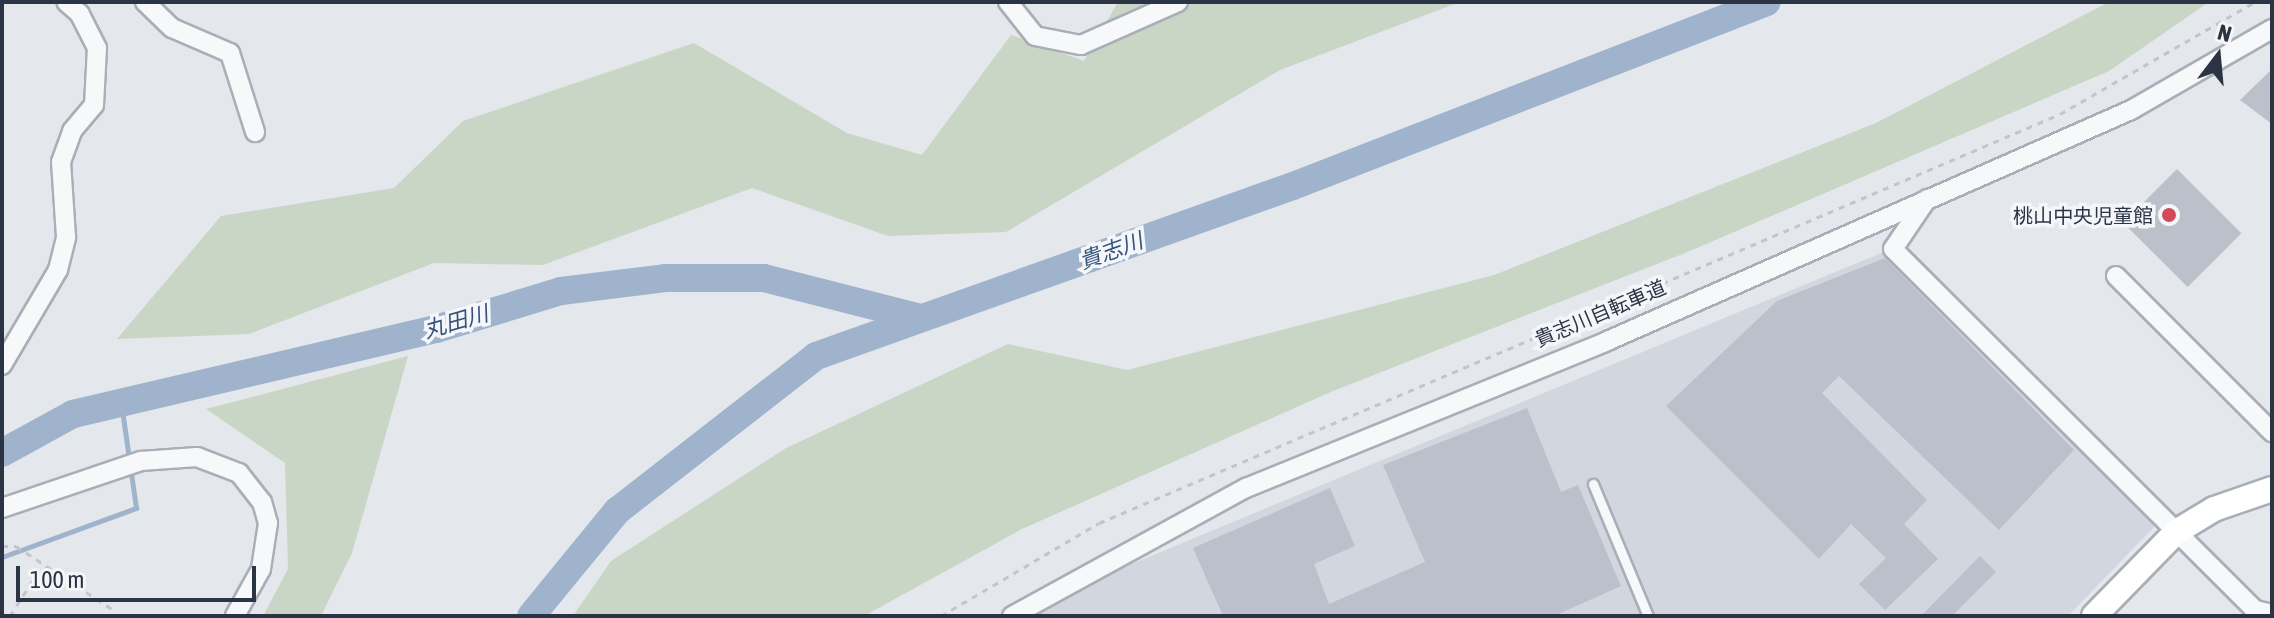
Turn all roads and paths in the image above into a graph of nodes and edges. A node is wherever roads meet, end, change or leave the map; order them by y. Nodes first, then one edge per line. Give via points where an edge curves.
1 (66, 2) edge
2 (145, 2) edge
3 (1008, 2) edge
4 (1178, 2) edge
5 (2255, 2) edge
6 (2272, 29) edge
7 (255, 132) dead end
8 (1928, 197) junction
9 (2116, 276) dead end
10 (2, 365) edge
11 (2272, 432) edge
12 (1593, 484) dead end
13 (2272, 489) edge
14 (2, 508) edge
15 (2176, 532) junction
16 (2, 546) edge
17 (42, 566) junction
18 (115, 611) dead end
19 (2272, 614) edge
20 (10, 616) edge
21 (235, 616) edge
22 (941, 616) edge
23 (1012, 616) edge
24 (1648, 616) edge
25 (2094, 616) edge

1 - 10 street via 80,14 97,48 94,105 72,131 61,162 66,237 58,270
2 - 7 street via 172,28 230,53
3 - 4 street via 1035,36 1081,45
5 - 22 path, 貴志川自転車道 via 2046,120 1099,523
6 - 8 street via 2131,110
8 - 15 street via 1893,249
8 - 23 street via 1605,342 1246,488
9 - 11 street
12 - 24 lane
13 - 15 street via 2214,509
14 - 21 street via 141,461 197,457 239,473 262,502 268,523 261,569
15 - 19 street via 2255,610
15 - 25 street
16 - 17 path via 16,546
17 - 18 path
17 - 20 path

